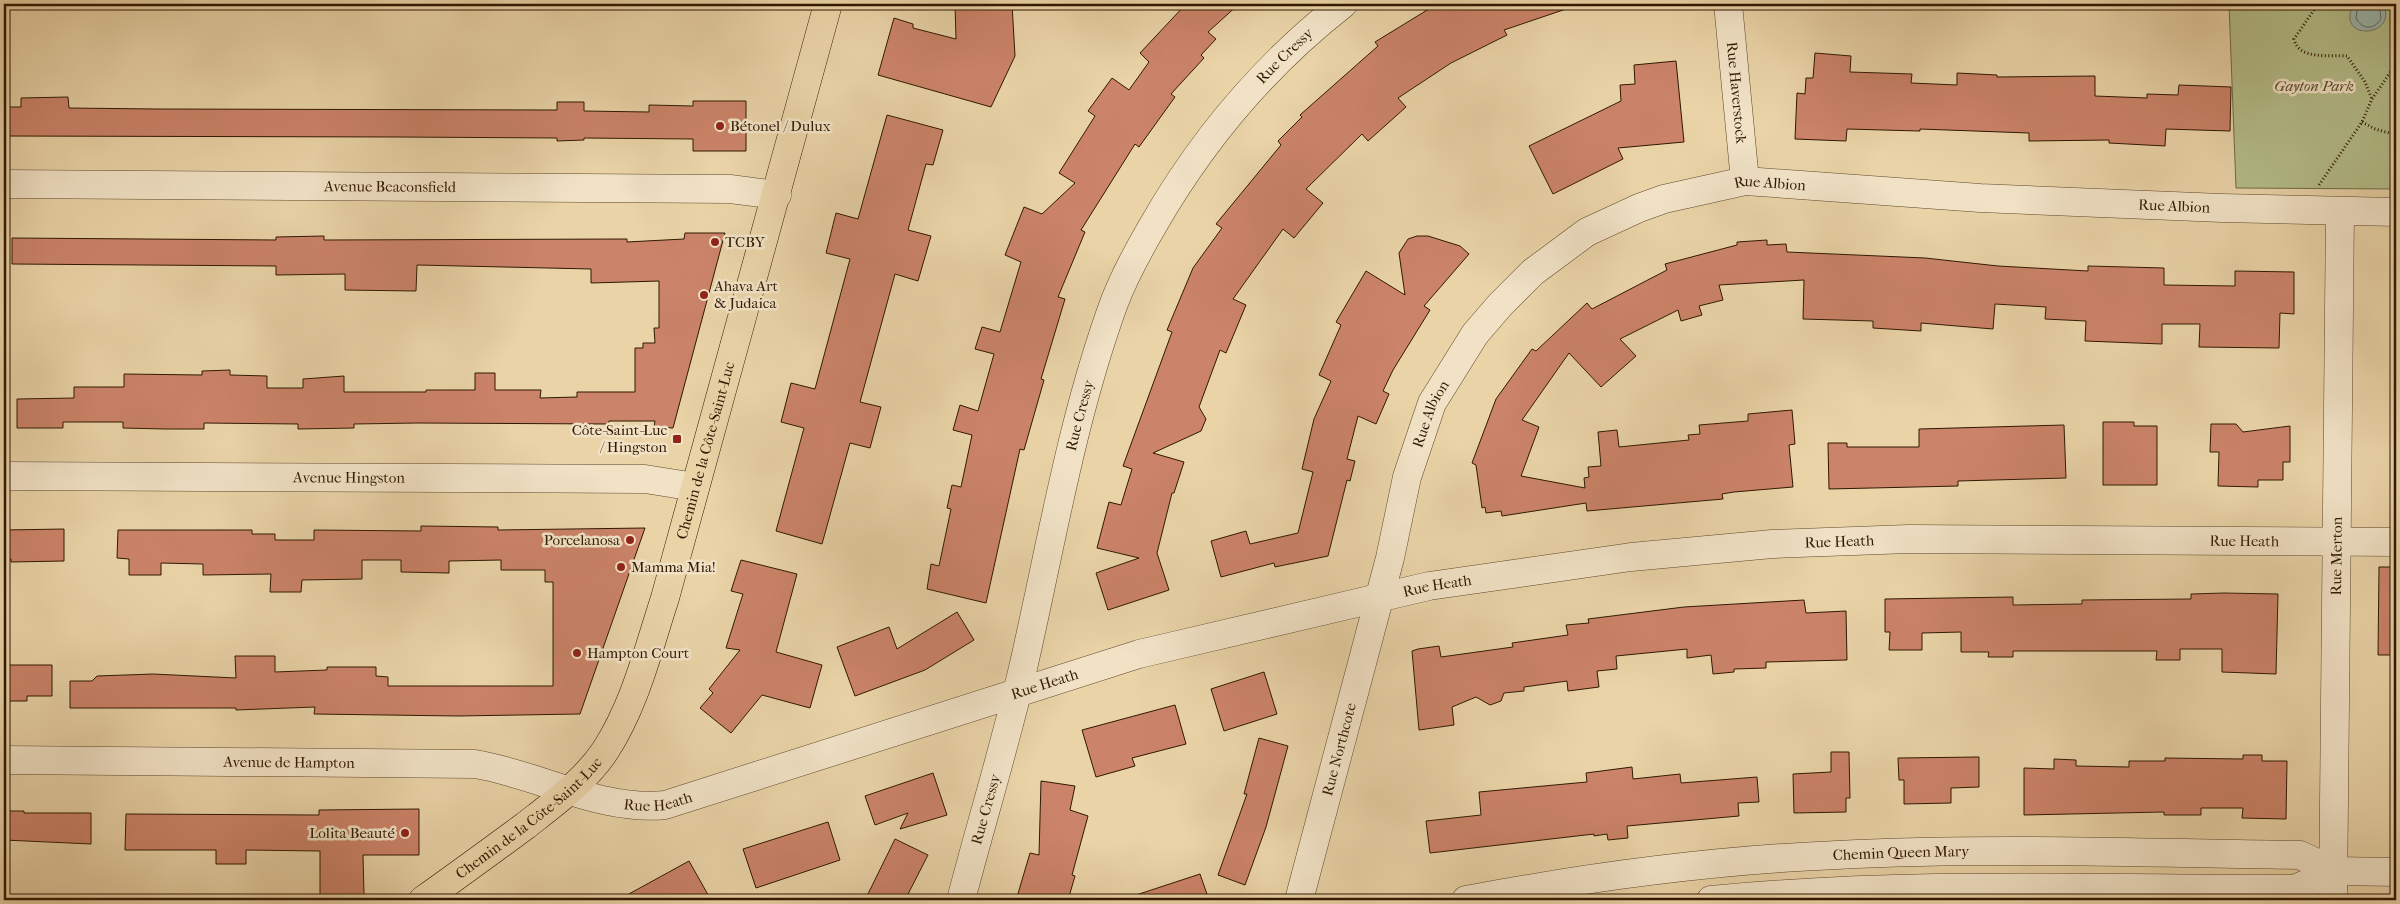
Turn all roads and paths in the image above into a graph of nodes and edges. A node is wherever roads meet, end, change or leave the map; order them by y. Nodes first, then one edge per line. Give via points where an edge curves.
1 (828, 4) edge
2 (1343, 4) edge
3 (1728, 4) edge
4 (2318, 4) edge
5 (2396, 64) edge
6 (2372, 99) junction
7 (2362, 122) junction
8 (2396, 135) edge
9 (1745, 181) junction
10 (4, 184) edge
11 (2316, 192) dead end
12 (777, 194) junction
13 (2340, 212) junction
14 (2396, 212) edge
15 (4, 476) edge
16 (695, 486) junction
17 (2336, 542) junction
18 (2396, 542) edge
19 (1379, 599) junction
20 (1016, 693) junction
21 (4, 760) edge
22 (570, 790) junction
23 (1776, 858) junction
24 (2334, 871) junction
25 (2396, 872) edge
26 (1778, 894) junction
27 (423, 900) edge
28 (961, 900) edge
29 (1299, 900) edge
30 (1466, 900) edge
31 (1710, 900) edge
32 (2333, 900) edge

1 - 12 main road, Chemin de la Côte-Saint-Luc
2 - 20 street, Rue Cressy via 1295,43 1223,122 1180,180 1131,266 1114,302 1075,434
3 - 9 street, Rue Haverstock
4 - 6 path via 2294,39 2295,46 2308,54 2347,56
5 - 6 path
6 - 7 path
7 - 8 path
7 - 11 path
9 - 13 street, Rue Albion via 1980,198
9 - 19 street, Rue Albion via 1664,199 1588,232 1533,272 1482,327 1450,371 1432,403 1407,477
10 - 12 street, Avenue Beaconsfield via 730,189
12 - 16 main road, Chemin de la Côte-Saint-Luc
13 - 14 street, Rue Albion
13 - 17 street, Rue Merton
15 - 16 street, Avenue Hingston via 645,479
16 - 22 main road, Chemin de la Côte-Saint-Luc via 665,598 632,696 604,752
17 - 18 street, Rue Heath
17 - 19 street, Rue Heath via 1909,539 1772,544 1562,566 1429,586
17 - 24 street, Rue Merton
19 - 20 street, Rue Heath via 1140,654
19 - 29 street, Rue Northcote
20 - 22 street, Rue Heath via 665,805 635,806
20 - 28 street, Rue Cressy
21 - 22 street, Avenue de Hampton via 459,764 497,768
22 - 27 main road, Chemin de la Côte-Saint-Luc
23 - 24 street, Chemin Queen Mary via 1872,853 2300,854
23 - 26 street
23 - 30 street, Chemin Queen Mary via 1632,874
24 - 25 street, Chemin Queen Mary
24 - 26 street, Chemin Queen Mary via 2296,889 1912,888
24 - 32 street, Rue Merton
26 - 31 street, Chemin Queen Mary

